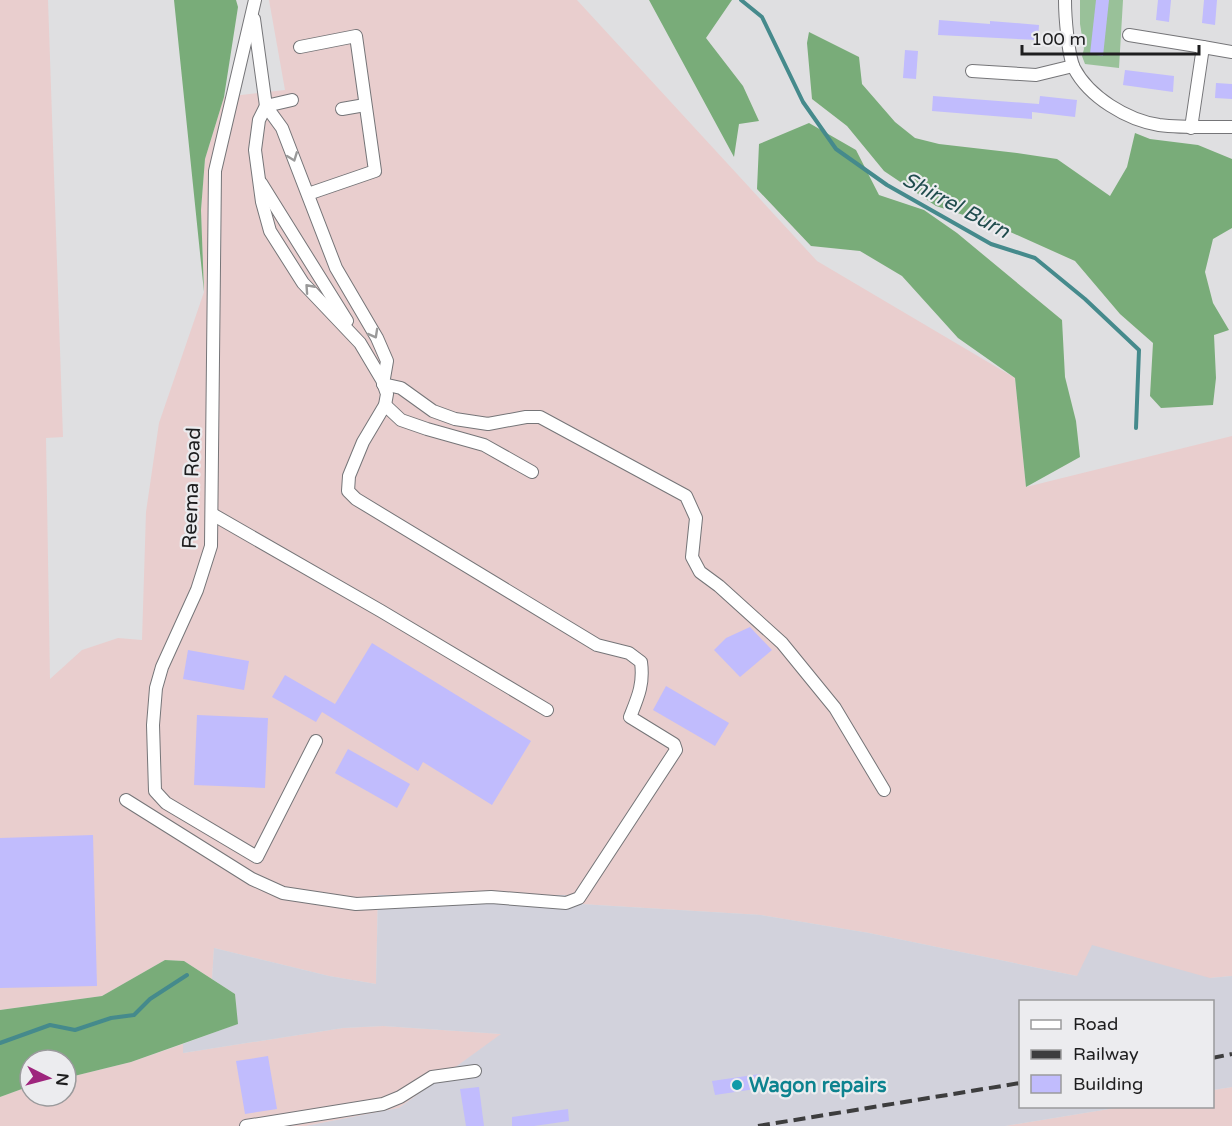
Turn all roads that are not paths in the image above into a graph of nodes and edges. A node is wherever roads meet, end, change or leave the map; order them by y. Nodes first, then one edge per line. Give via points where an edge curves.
1 (1065, 0) edge
2 (254, 5) edge
3 (1129, 35) dead end
4 (300, 46) dead end
5 (1203, 47) junction
6 (1232, 52) edge
7 (1073, 66) junction
8 (972, 71) dead end
9 (292, 100) dead end
10 (365, 105) junction
11 (266, 106) junction
12 (342, 110) dead end
13 (1232, 127) edge
14 (1191, 128) junction
15 (258, 177) junction
16 (308, 194) junction
17 (360, 343) junction
18 (383, 384) junction
19 (385, 405) junction
20 (532, 472) dead end
21 (212, 514) junction
22 (547, 710) dead end
23 (316, 741) dead end
24 (884, 790) dead end
25 (126, 800) dead end
26 (476, 1071) dead end
27 (246, 1126) edge

1 - 7 street
2 - 11 street
2 - 21 street, Reema Road via 215,171
3 - 5 street
4 - 10 street via 356,36
5 - 6 street
5 - 14 street
7 - 8 street via 1036,75
7 - 14 street via 1095,96 1127,115 1156,125
9 - 11 street
10 - 12 street
10 - 16 street via 375,171
11 - 15 street via 259,120 255,150
11 -> 16 street via 282,128
13 - 14 street
15 - 17 street
17 -> 15 street via 303,283 270,231
16 -> 18 street via 336,268 387,361
17 - 18 street
18 - 19 street via 387,394
18 - 24 street via 401,388 433,411 455,419 488,424 540,417 686,496 696,518 692,557 700,572 782,643 835,708
19 - 20 street via 401,420 484,445
19 - 25 street via 363,442 348,490 356,499 597,645 629,653 641,662 641,689 630,717 674,744 676,750 657,780 579,898 566,903 490,897 356,904 283,893 252,879
21 - 22 street
21 - 23 street, Reema Road via 206,567 156,688 155,791 166,803 256,857
26 - 27 street via 432,1077 383,1104

